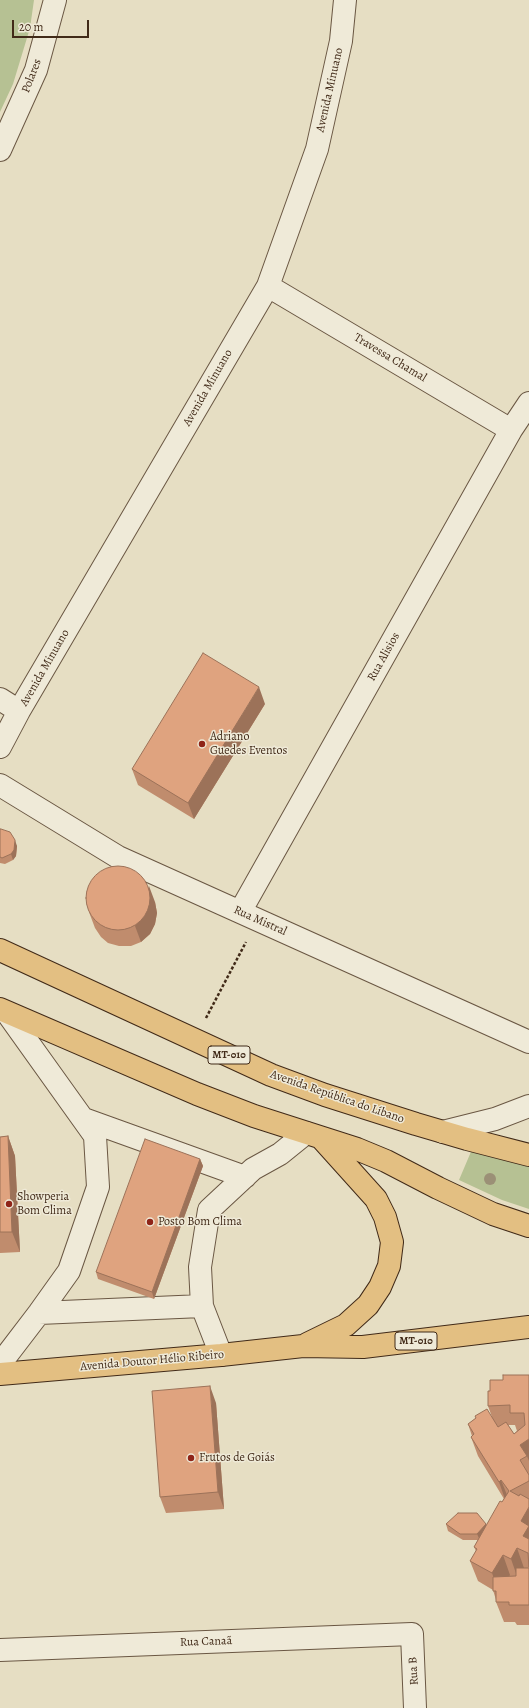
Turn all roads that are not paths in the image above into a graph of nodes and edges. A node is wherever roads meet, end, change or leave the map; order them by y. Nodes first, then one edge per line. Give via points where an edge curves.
1 (55, 0) edge
2 (345, 0) edge
3 (0, 150) edge
4 (268, 286) junction
5 (529, 403) edge
6 (511, 430) junction
7 (0, 699) edge
8 (19, 711) junction
9 (0, 747) edge
10 (0, 785) edge
11 (248, 916) junction
12 (0, 950) edge
13 (3, 1011) edge
14 (529, 1042) edge
15 (529, 1106) edge
16 (84, 1119) junction
17 (443, 1132) junction
18 (314, 1136) junction
19 (529, 1155) edge
20 (245, 1177) junction
21 (529, 1226) edge
22 (202, 1306) junction
23 (39, 1313) junction
24 (529, 1327) edge
25 (303, 1346) junction
26 (221, 1355) junction
27 (0, 1364) edge
28 (0, 1374) edge
29 (412, 1634) joint
30 (0, 1650) edge
31 (415, 1708) edge

1 - 3 street, Polares via 36,70
2 - 4 street, Avenida Minuano via 341,41 317,149
4 - 6 street, Travessa Chamal
4 - 8 street, Avenida Minuano
5 - 6 street, Rua Alisios
6 - 11 street, Rua Alisios
7 - 8 street
8 - 9 street, Avenida Minuano
10 - 11 street, Rua Mistral via 118,857
11 - 14 street, Rua Mistral
12 - 17 main road, Avenida República do Líbano / MT-010 via 271,1074 325,1095
13 - 16 street
13 - 18 main road via 196,1094
15 - 17 street via 495,1119
16 - 20 street
16 - 23 street via 95,1136 98,1187 68,1271
17 - 19 main road, Avenida República do Líbano / MT-010
18 - 20 street via 253,1169
18 - 21 main road via 386,1161 493,1214
18 - 25 main road via 376,1199 385,1217 392,1242 389,1266 380,1288 368,1305 346,1325
20 - 22 street via 209,1210 200,1266
22 - 23 street
22 - 26 street
23 - 27 street
24 - 25 main road, MT-010 via 363,1347
25 - 26 main road, Avenida Doutor Hélio Ribeiro
26 - 28 main road, Avenida Doutor Hélio Ribeiro
29 - 30 street, Rua Canaã
29 - 31 street, Rua B

